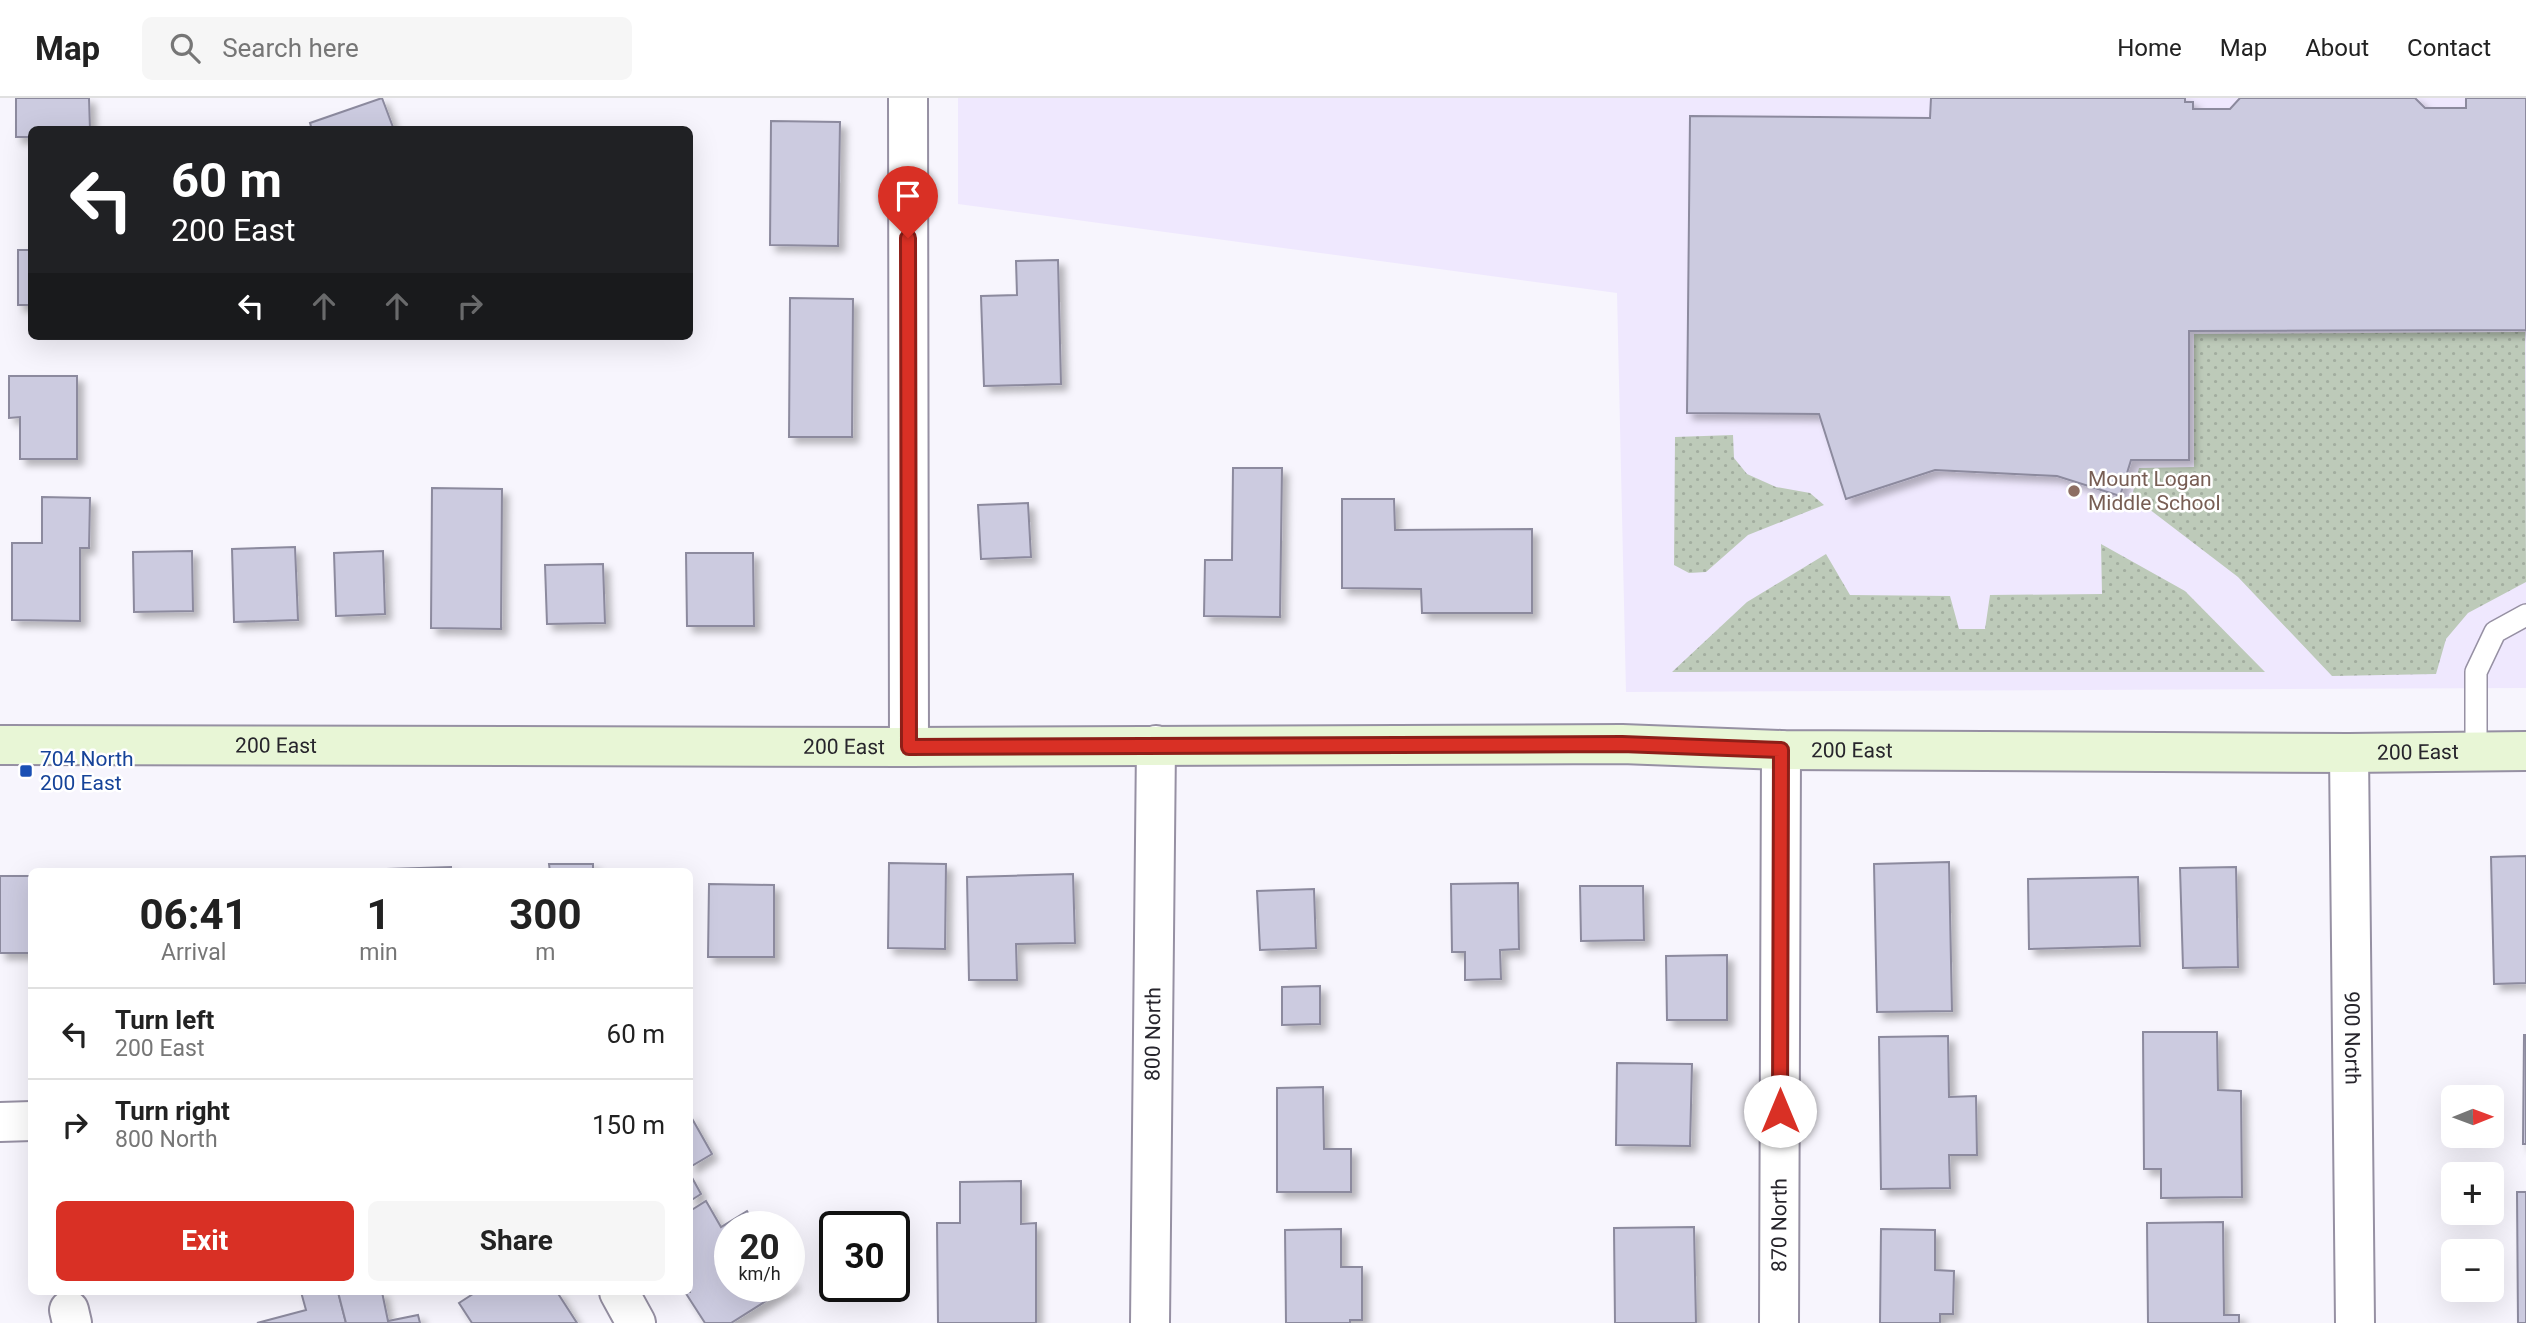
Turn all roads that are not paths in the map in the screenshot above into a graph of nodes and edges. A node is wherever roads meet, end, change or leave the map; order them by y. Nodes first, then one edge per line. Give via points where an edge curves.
1 (908, 98) edge
2 (2526, 615) edge
3 (0, 745) edge
4 (1156, 745) junction
5 (909, 747) junction
6 (1781, 750) junction
7 (2476, 751) junction
8 (2526, 751) edge
9 (2349, 753) junction
10 (28, 1121) edge
11 (0, 1122) edge
12 (621, 1295) edge
13 (636, 1323) edge
14 (1150, 1323) edge
15 (1779, 1323) edge
16 (2355, 1323) edge

1 - 5 street
2 - 7 lane via 2495,632 2476,672
3 - 5 main road, 200 East
4 - 5 main road, 200 East
4 - 6 main road, 200 East via 1622,744
4 - 14 street, 800 North
6 - 9 main road, 200 East
6 - 15 street, 870 North
7 - 8 main road, 200 East
7 - 9 main road, 200 East
9 - 16 street, 900 North
10 - 11 street
12 - 13 street

